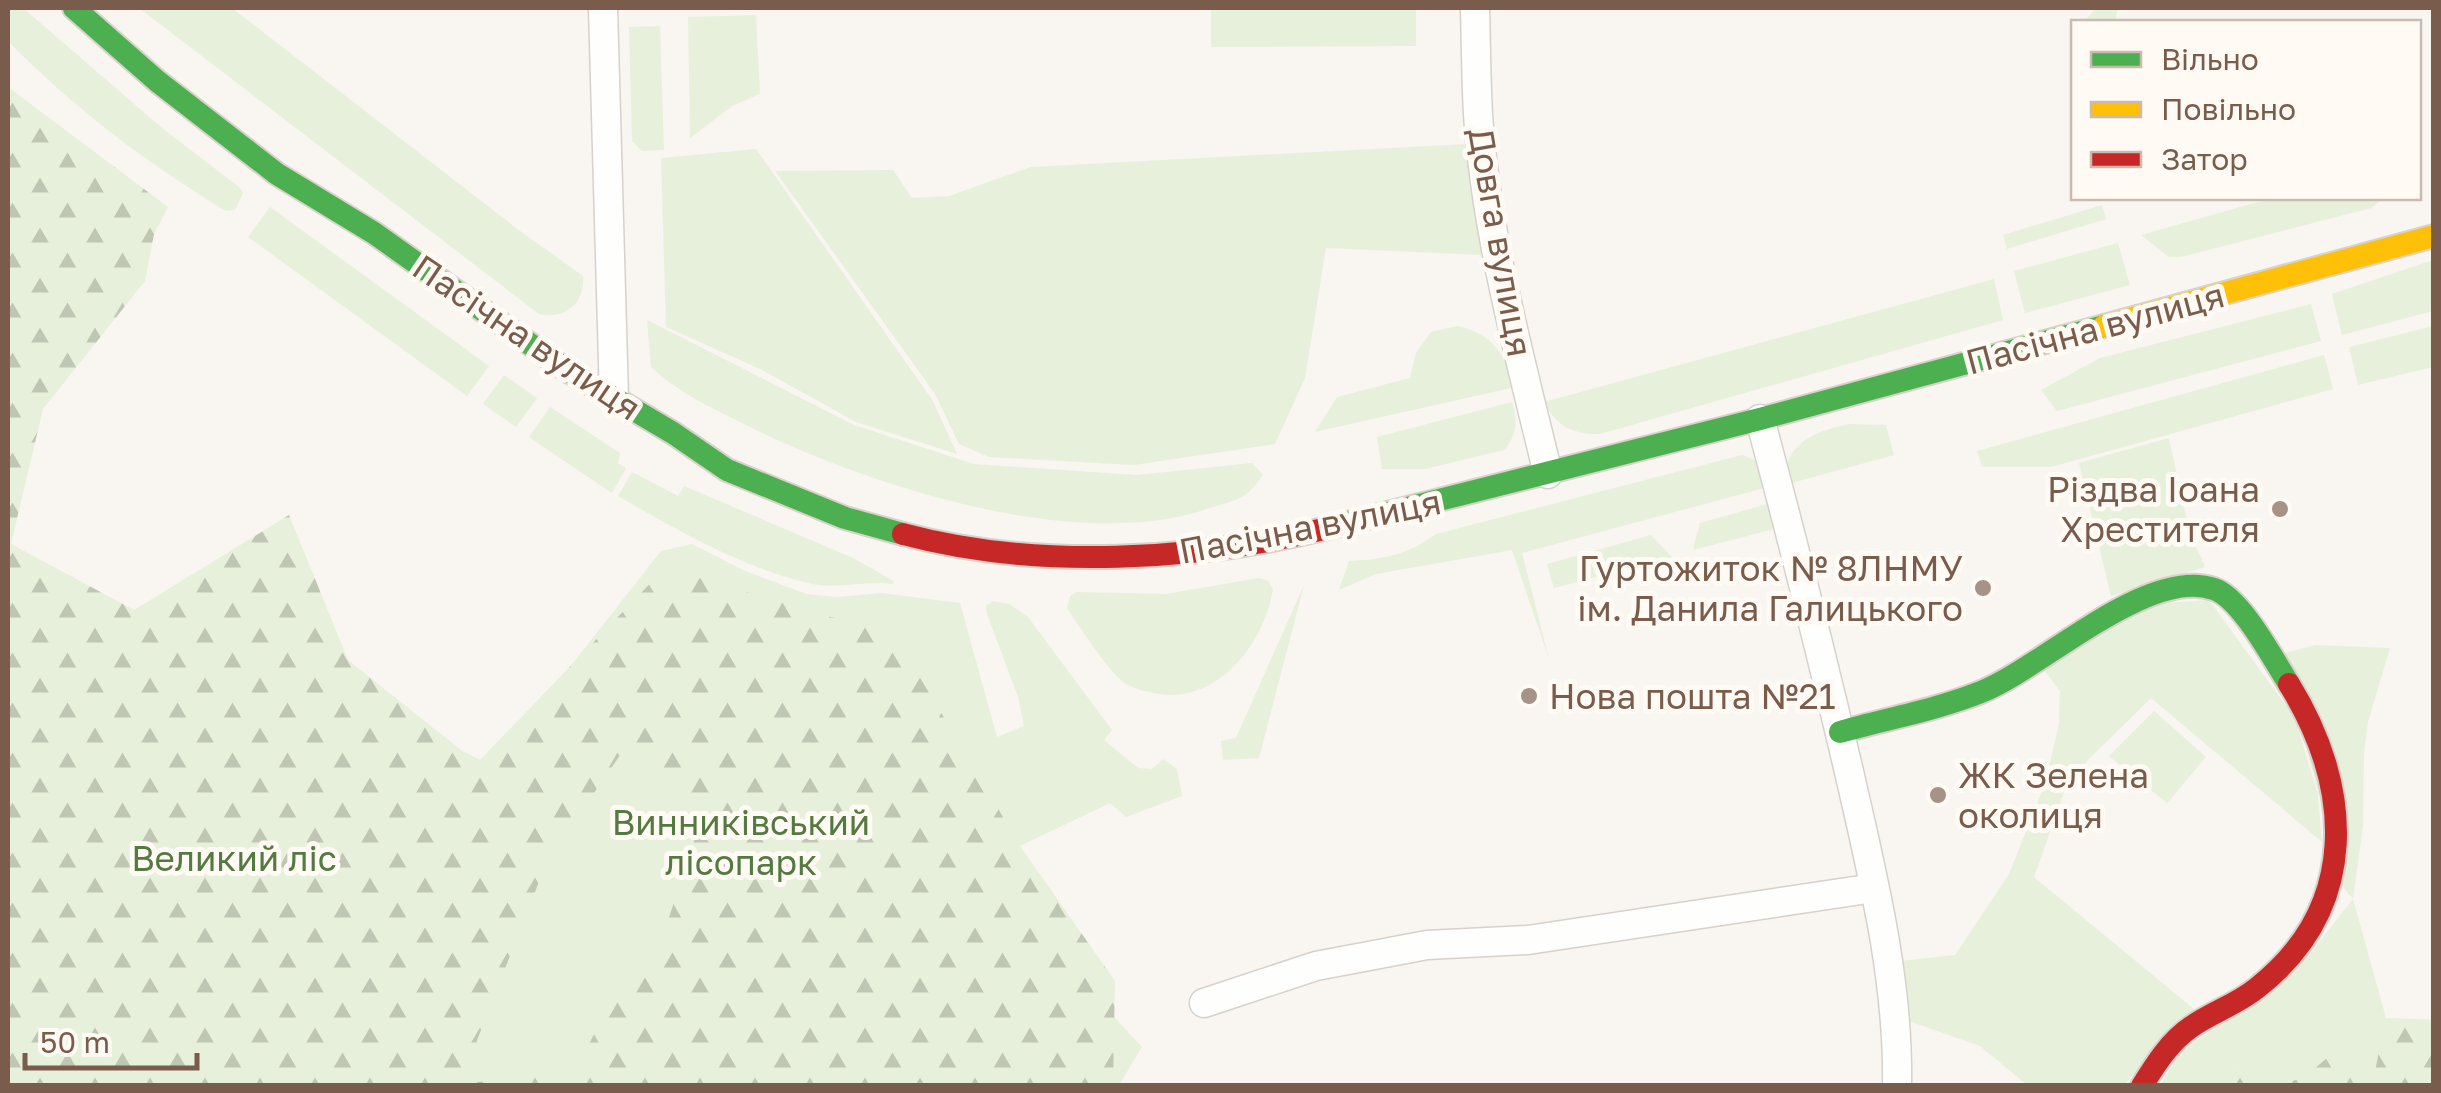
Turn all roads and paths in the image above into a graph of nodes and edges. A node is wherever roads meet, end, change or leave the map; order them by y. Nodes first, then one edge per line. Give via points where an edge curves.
1 (74, 8) edge
2 (603, 8) edge
3 (1474, 8) edge
4 (2434, 236) edge
5 (614, 398) junction
6 (1760, 419) junction
7 (1548, 474) junction
8 (1840, 732) junction
9 (1874, 888) junction
10 (1204, 1003) dead end
11 (1897, 1086) edge
12 (2142, 1086) edge

1 - 5 main road, Пасічна вулиця via 277,174
2 - 5 street
3 - 7 street, Довга вулиця via 1478,118 1494,228
4 - 6 main road, Пасічна вулиця
5 - 7 main road, Пасічна вулиця via 726,470 812,506 909,536 1014,555 1220,548
6 - 7 main road, Пасічна вулиця
6 - 8 street
8 - 9 street
8 - 12 main road via 1982,692 2161,591 2202,584 2230,597 2302,702 2320,744 2337,817 2336,863 2320,916 2296,954 2249,995 2193,1025
9 - 10 street via 1528,940 1427,944 1316,966
9 - 11 street via 1898,1030

